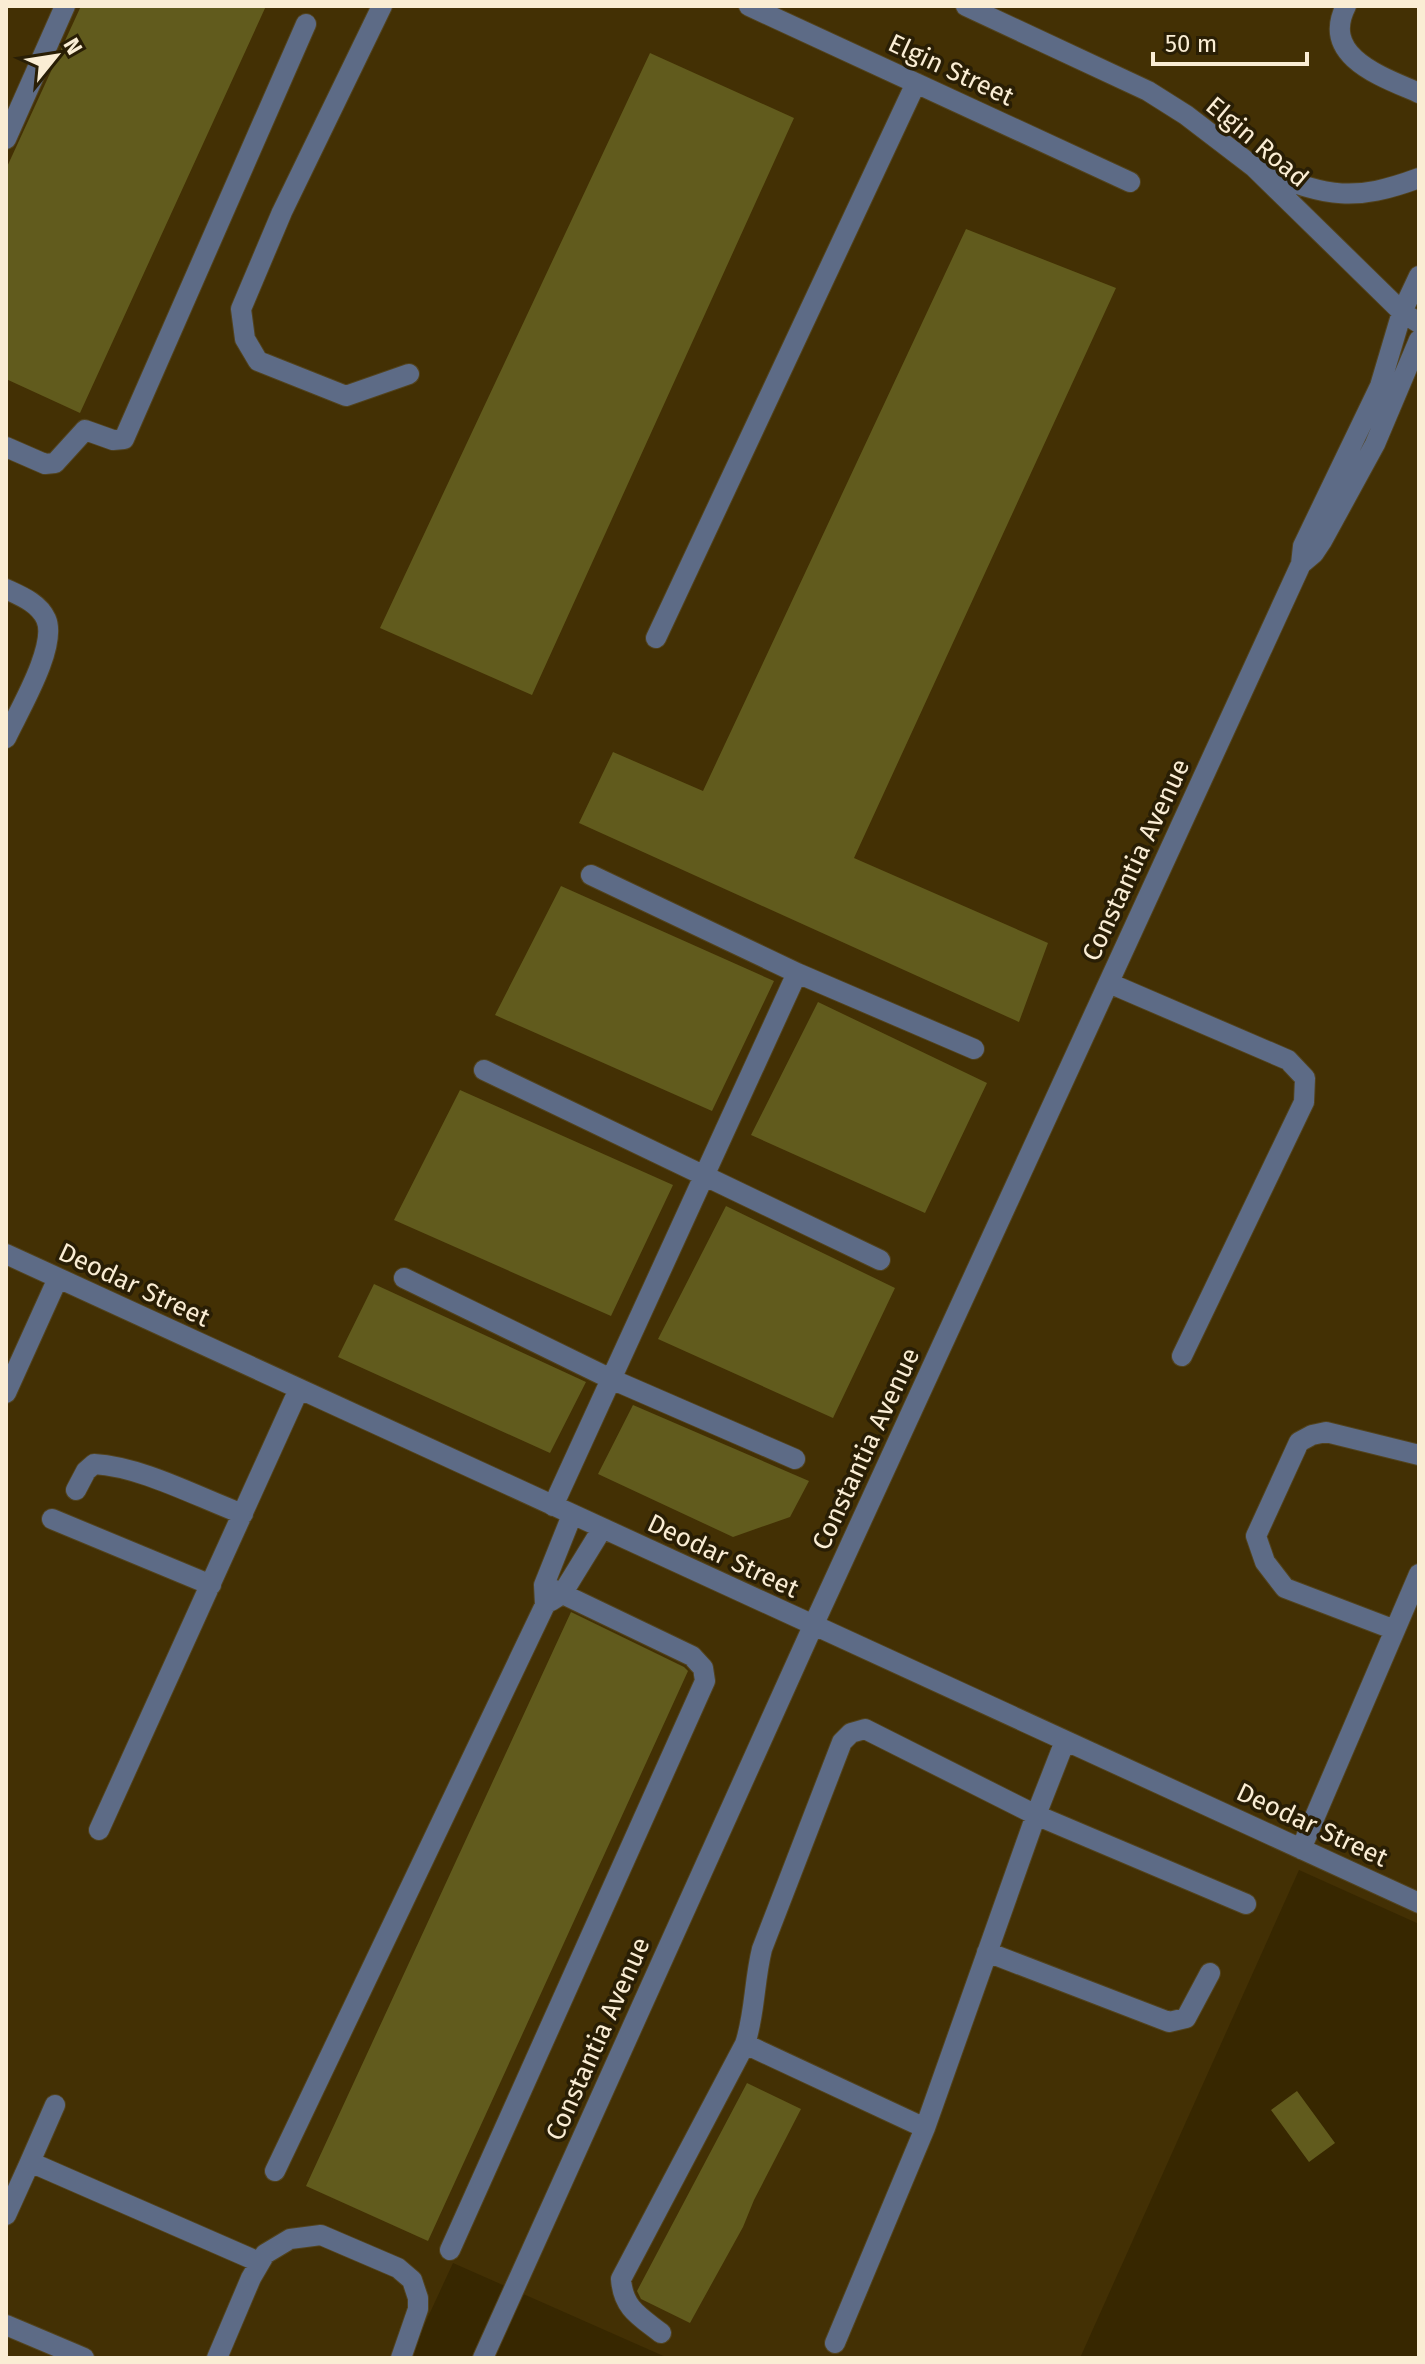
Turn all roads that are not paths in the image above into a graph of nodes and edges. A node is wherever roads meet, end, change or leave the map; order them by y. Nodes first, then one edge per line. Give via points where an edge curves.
1 (65, 6) edge
2 (382, 6) edge
3 (749, 6) edge
4 (966, 6) edge
5 (1346, 6) edge
6 (306, 24) dead end
7 (916, 83) junction
8 (1419, 93) edge
9 (6, 139) edge
10 (1254, 167) junction
11 (1419, 178) edge
12 (1130, 182) dead end
13 (1419, 276) edge
14 (1411, 318) edge
15 (1419, 340) edge
16 (409, 374) dead end
17 (6, 447) edge
18 (1301, 564) junction
19 (6, 589) edge
20 (656, 638) dead end
21 (6, 738) edge
22 (591, 875) dead end
23 (797, 973) junction
24 (1109, 983) junction
25 (974, 1049) dead end
26 (484, 1070) dead end
27 (704, 1176) junction
28 (6, 1254) edge
29 (880, 1260) dead end
30 (58, 1278) junction
31 (404, 1278) dead end
32 (1182, 1356) dead end
33 (611, 1379) junction
34 (299, 1389) junction
35 (6, 1393) edge
36 (1419, 1455) edge
37 (795, 1459) dead end
38 (76, 1490) dead end
39 (562, 1510) junction
40 (243, 1514) junction
41 (52, 1519) dead end
42 (602, 1529) junction
43 (1419, 1574) edge
44 (211, 1585) junction
45 (550, 1595) junction
46 (813, 1626) junction
47 (1395, 1630) junction
48 (1065, 1741) junction
49 (1036, 1815) junction
50 (99, 1830) dead end
51 (1301, 1849) junction
52 (1419, 1903) edge
53 (1246, 1904) dead end
54 (987, 1952) junction
55 (1210, 1973) dead end
56 (745, 2044) junction
57 (55, 2105) dead end
58 (925, 2128) junction
59 (30, 2162) junction
60 (275, 2171) dead end
61 (6, 2215) edge
62 (450, 2250) dead end
63 (259, 2262) junction
64 (6, 2325) edge
65 (661, 2333) dead end
66 (835, 2343) dead end
67 (84, 2358) edge
68 (217, 2358) edge
69 (401, 2358) edge
70 (483, 2358) edge

1 - 9 street
2 - 16 street via 241,309 245,339 258,361 346,396
3 - 7 street, Elgin Street
4 - 10 street, Elgin Road via 1148,91
5 - 8 street via 1339,36 1349,53 1367,70
6 - 17 street via 124,439 85,430 55,463 45,464
7 - 12 street, Elgin Street
7 - 20 street
10 - 11 street via 1342,195
10 - 14 street, Elgin Road
13 - 14 street, Constantia Avenue
14 - 18 street, Constantia Avenue via 1303,546
15 - 18 street, Constantia Avenue via 1375,444 1322,541
18 - 24 street, Constantia Avenue
19 - 21 street via 37,606 49,631 43,659
22 - 23 street
23 - 25 street
23 - 27 street
24 - 32 street via 1288,1060 1305,1078 1304,1102
24 - 46 street, Constantia Avenue
26 - 27 street
27 - 29 street
27 - 33 street
28 - 30 street, Deodar Street
30 - 34 street, Deodar Street
30 - 35 street
31 - 33 street
33 - 37 street
33 - 39 street
34 - 39 street, Deodar Street
34 - 40 street
36 - 47 street via 1326,1432 1312,1435 1299,1442 1256,1536 1265,1562 1285,1588
38 - 40 street via 94,1464 109,1465
39 - 42 street, Deodar Street
39 - 45 street
40 - 44 street
41 - 44 street
42 - 45 street
42 - 46 street, Deodar Street
43 - 47 street
44 - 50 street
45 - 60 street
45 - 62 street via 692,1656 703,1668 705,1681
46 - 48 street, Deodar Street
46 - 70 street, Constantia Avenue
47 - 51 street
48 - 49 street
48 - 51 street, Deodar Street
49 - 53 street
49 - 54 street
49 - 56 street via 865,1729 851,1733 842,1742 762,1949
51 - 52 street, Deodar Street
54 - 55 street via 1169,2022 1186,2018
54 - 58 street
56 - 58 street
56 - 65 street via 621,2279 622,2296
57 - 59 street
58 - 66 street
59 - 61 street
59 - 63 street
63 - 68 street
63 - 69 street via 290,2239 321,2235 406,2273 416,2288 418,2309
64 - 67 street

